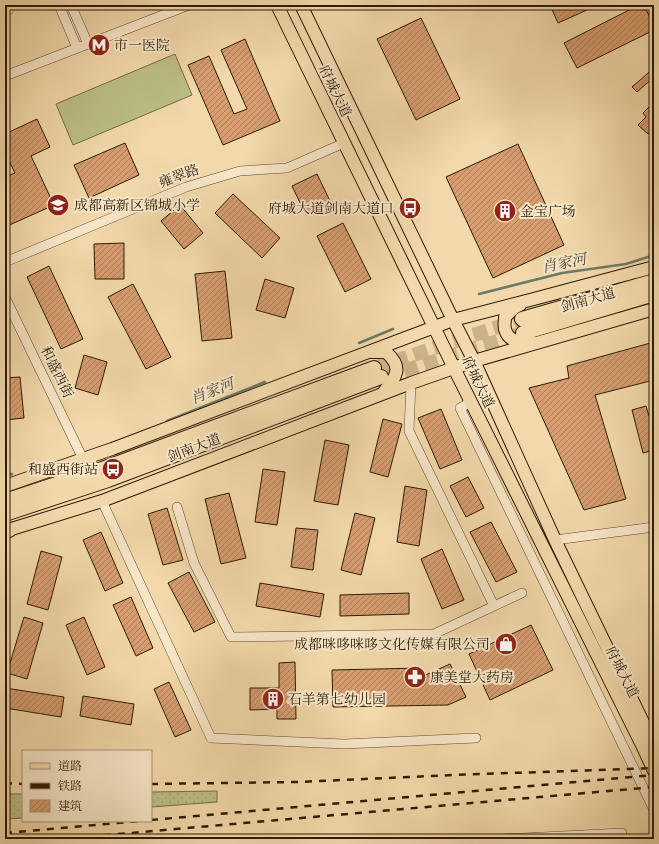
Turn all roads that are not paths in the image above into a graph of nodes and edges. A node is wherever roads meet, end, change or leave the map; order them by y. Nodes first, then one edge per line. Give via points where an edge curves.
1 (12, 5) edge
2 (59, 5) edge
3 (71, 5) edge
4 (189, 5) edge
5 (277, 5) edge
6 (301, 5) edge
7 (5, 14) edge
8 (88, 44) junction
9 (77, 48) junction
10 (5, 76) edge
11 (344, 143) junction
12 (5, 262) edge
13 (654, 266) edge
14 (654, 281) edge
15 (654, 294) edge
16 (5, 297) edge
17 (530, 300) junction
18 (654, 309) edge
19 (522, 319) tunnel mouth
20 (453, 320) junction
21 (434, 327) junction
22 (523, 333) tunnel mouth
23 (542, 342) junction
24 (364, 353) junction
25 (474, 361) junction
26 (454, 368) junction
27 (411, 383) junction
28 (382, 394) junction
29 (471, 402) junction
30 (83, 459) junction
31 (5, 486) edge
32 (5, 501) edge
33 (102, 501) junction
34 (177, 507) dead end
35 (5, 514) edge
36 (654, 527) edge
37 (6, 531) edge
38 (555, 540) junction
39 (522, 593) dead end
40 (494, 606) junction
41 (476, 738) dead end
42 (654, 745) edge
43 (654, 771) edge
44 (654, 810) edge
45 (622, 833) dead end
46 (502, 839) edge

1 - 7 street
2 - 9 street
3 - 8 street
4 - 8 street
5 - 11 main road, 府城大道
6 - 20 main road, 府城大道
8 - 9 street
9 - 10 street
11 - 12 street, 雍翠路 via 287,168 240,171 186,187
11 - 21 main road, 府城大道
13 - 17 main road
14 - 19 highway, 剑南大道
15 - 22 highway, 剑南大道
16 - 30 street, 和盛西街
17 - 20 main road
17 - 23 main road via 505,316 504,329 514,341
18 - 23 main road
20 - 21 main road
20 - 25 main road, 府城大道
21 - 24 main road
21 - 26 main road, 府城大道
23 - 25 main road
24 - 28 main road via 386,352 396,365 395,379
24 - 30 main road
25 - 26 main road
25 - 38 main road, 府城大道
26 - 27 main road
26 - 29 main road, 府城大道
27 - 28 main road
27 - 40 street via 409,430
28 - 33 main road
29 - 43 main road, 府城大道
29 - 44 street via 460,408
30 - 31 main road
32 - 35 highway, 剑南大道 via 378,373 108,480
33 - 37 main road
33 - 41 street via 211,738 344,744
34 - 40 street via 194,562 231,637 434,634
36 - 38 street
38 - 42 main road, 府城大道
39 - 40 street
45 - 46 street

